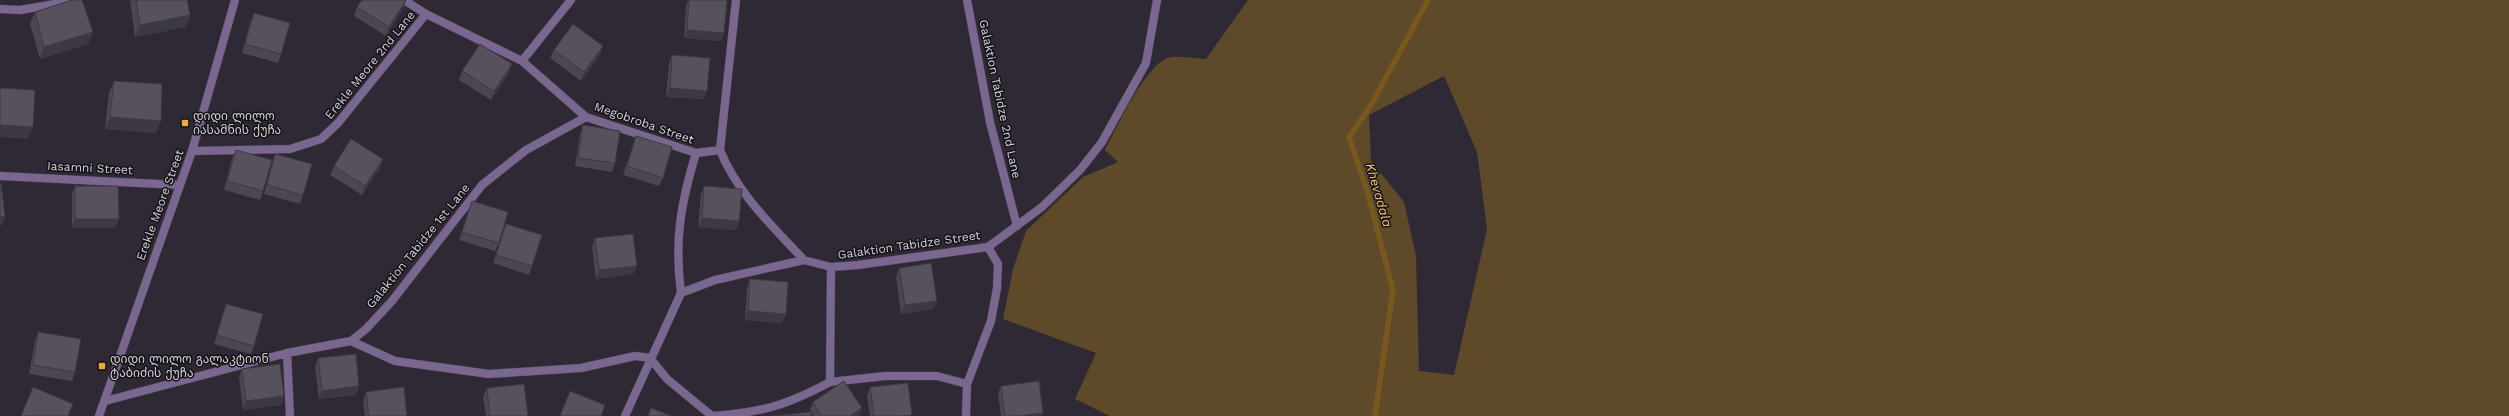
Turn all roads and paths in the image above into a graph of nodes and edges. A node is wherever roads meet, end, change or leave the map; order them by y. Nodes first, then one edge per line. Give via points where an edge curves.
1 (78, 0) edge
2 (235, 0) edge
3 (404, 0) edge
4 (571, 0) edge
5 (736, 0) edge
6 (967, 0) edge
7 (1157, 0) edge
8 (0, 9) edge
9 (426, 14) junction
10 (522, 61) junction
11 (586, 117) junction
12 (720, 150) junction
13 (192, 151) junction
14 (696, 153) junction
15 (0, 176) edge
16 (179, 185) junction
17 (1017, 226) junction
18 (988, 247) junction
19 (804, 260) junction
20 (831, 267) junction
21 (681, 293) junction
22 (351, 341) junction
23 (287, 353) junction
24 (650, 358) junction
25 (830, 382) junction
26 (967, 384) junction
27 (105, 401) junction
28 (99, 416) edge
29 (290, 416) edge
30 (625, 416) edge
31 (712, 416) edge
32 (966, 416) edge

1 - 8 street via 20,10
2 - 13 street, Erekle Meore Street
3 - 9 street, Megobroba Street
4 - 10 street
5 - 12 street
6 - 17 street, Galaktion Tabidze 2nd Lane via 990,122
7 - 17 street, Galaktion Tabidze Street via 1146,63 1102,142 1080,170 1042,207
9 - 10 street, Megobroba Street
9 - 13 street, Erekle Meore 2nd Lane via 338,124 322,139 290,149
10 - 11 street, Megobroba Street
11 - 14 street, Megobroba Street
11 - 22 street, Galaktion Tabidze 1st Lane via 526,150 482,185 392,301
12 - 14 street
12 - 19 street via 727,168 740,187
13 - 16 street, Erekle Meore Street
14 - 21 street via 683,197 678,233
15 - 16 street, Iasamni Street
16 - 27 street, Erekle Meore Street
17 - 18 street, Galaktion Tabidze Street
18 - 20 street, Galaktion Tabidze Street via 911,259
18 - 26 street via 998,264 998,288 991,321
19 - 20 street, Galaktion Tabidze Street
19 - 21 street, Galaktion Tabidze Street via 715,280
20 - 25 street
21 - 24 street
22 - 23 street
22 - 24 street via 395,361 489,374 581,368 635,356
23 - 27 street
23 - 29 street
24 - 30 street
24 - 31 street via 667,379
25 - 26 street via 886,376 936,376
25 - 31 street via 795,401 754,413
26 - 32 street
27 - 28 street, Erekle Meore Street

